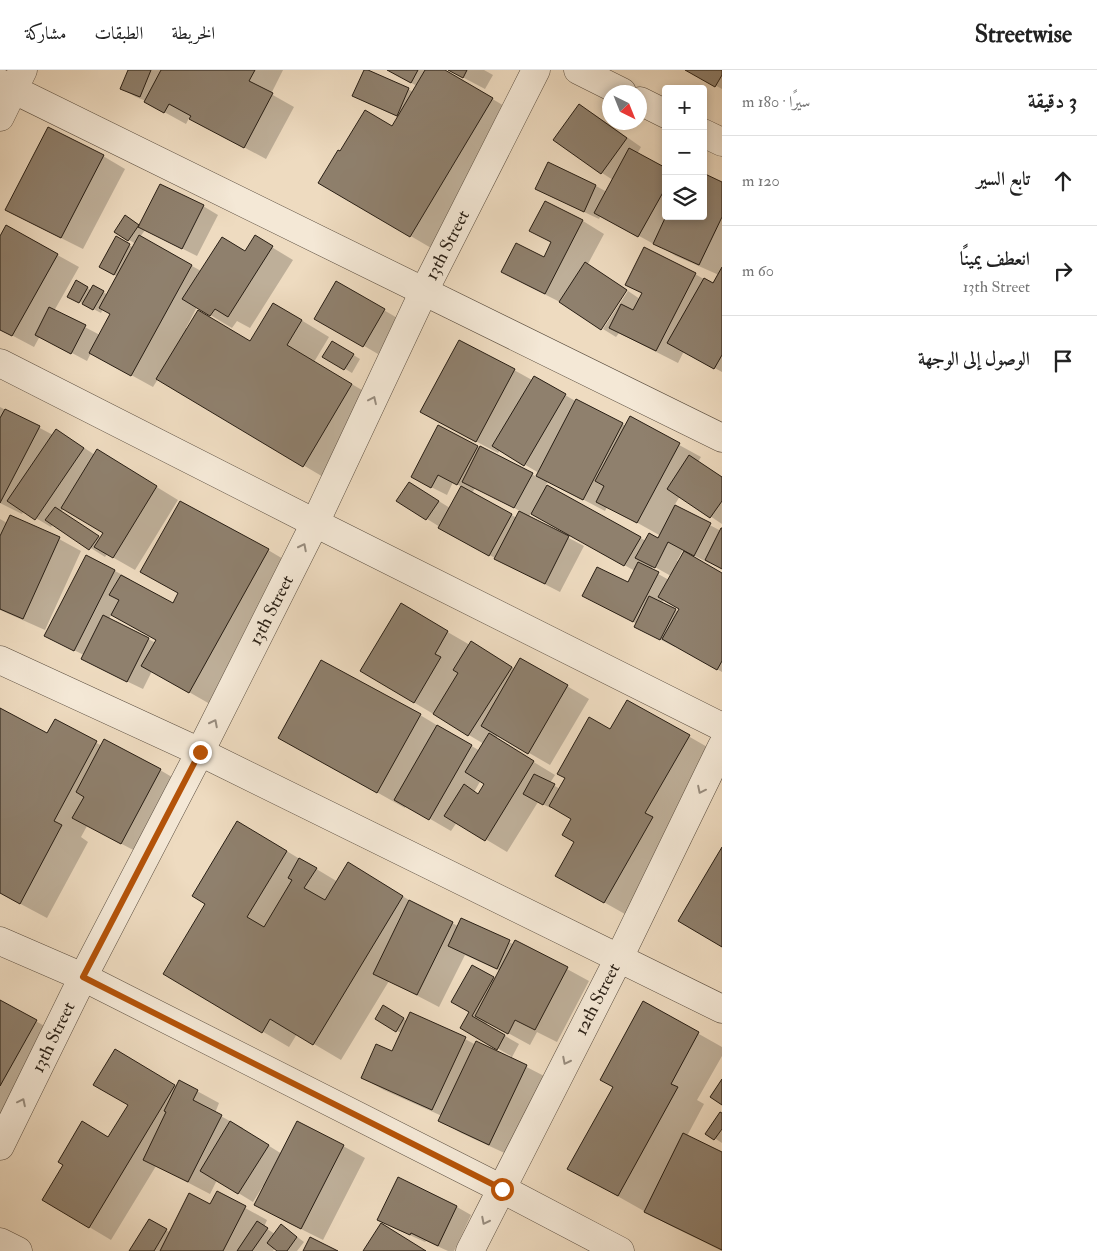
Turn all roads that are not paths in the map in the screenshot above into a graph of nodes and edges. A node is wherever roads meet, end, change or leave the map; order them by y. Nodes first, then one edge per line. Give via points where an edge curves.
1 (536, 70) edge
2 (578, 70) edge
3 (12, 81) edge
4 (608, 85) edge
5 (647, 104) edge
6 (662, 112) edge
7 (0, 116) edge
8 (707, 135) edge
9 (722, 142) edge
10 (424, 291) junction
11 (0, 363) edge
12 (722, 438) edge
13 (315, 523) junction
14 (0, 660) edge
15 (722, 728) edge
16 (722, 746) edge
17 (200, 752) junction
18 (0, 941) edge
19 (618, 958) junction
20 (83, 977) junction
21 (722, 1009) edge
22 (0, 1146) edge
23 (502, 1189) junction
24 (0, 1242) edge
25 (18, 1251) edge
26 (470, 1251) edge
27 (620, 1251) edge

1 - 10 street, 13th Street
2 - 4 street
3 - 7 street
3 - 10 street
5 - 6 street
8 - 9 street
10 - 12 street
13 -> 10 street, 13th Street
11 - 13 street
13 - 15 street
17 -> 13 street, 13th Street
14 - 17 street
16 -> 19 street, 12th Street
17 - 19 street
17 - 20 street, 13th Street
18 - 20 street
19 - 21 street
19 -> 23 street, 12th Street
22 -> 20 street, 13th Street
20 - 23 street
23 -> 26 street, 12th Street
23 - 27 street
24 - 25 street

